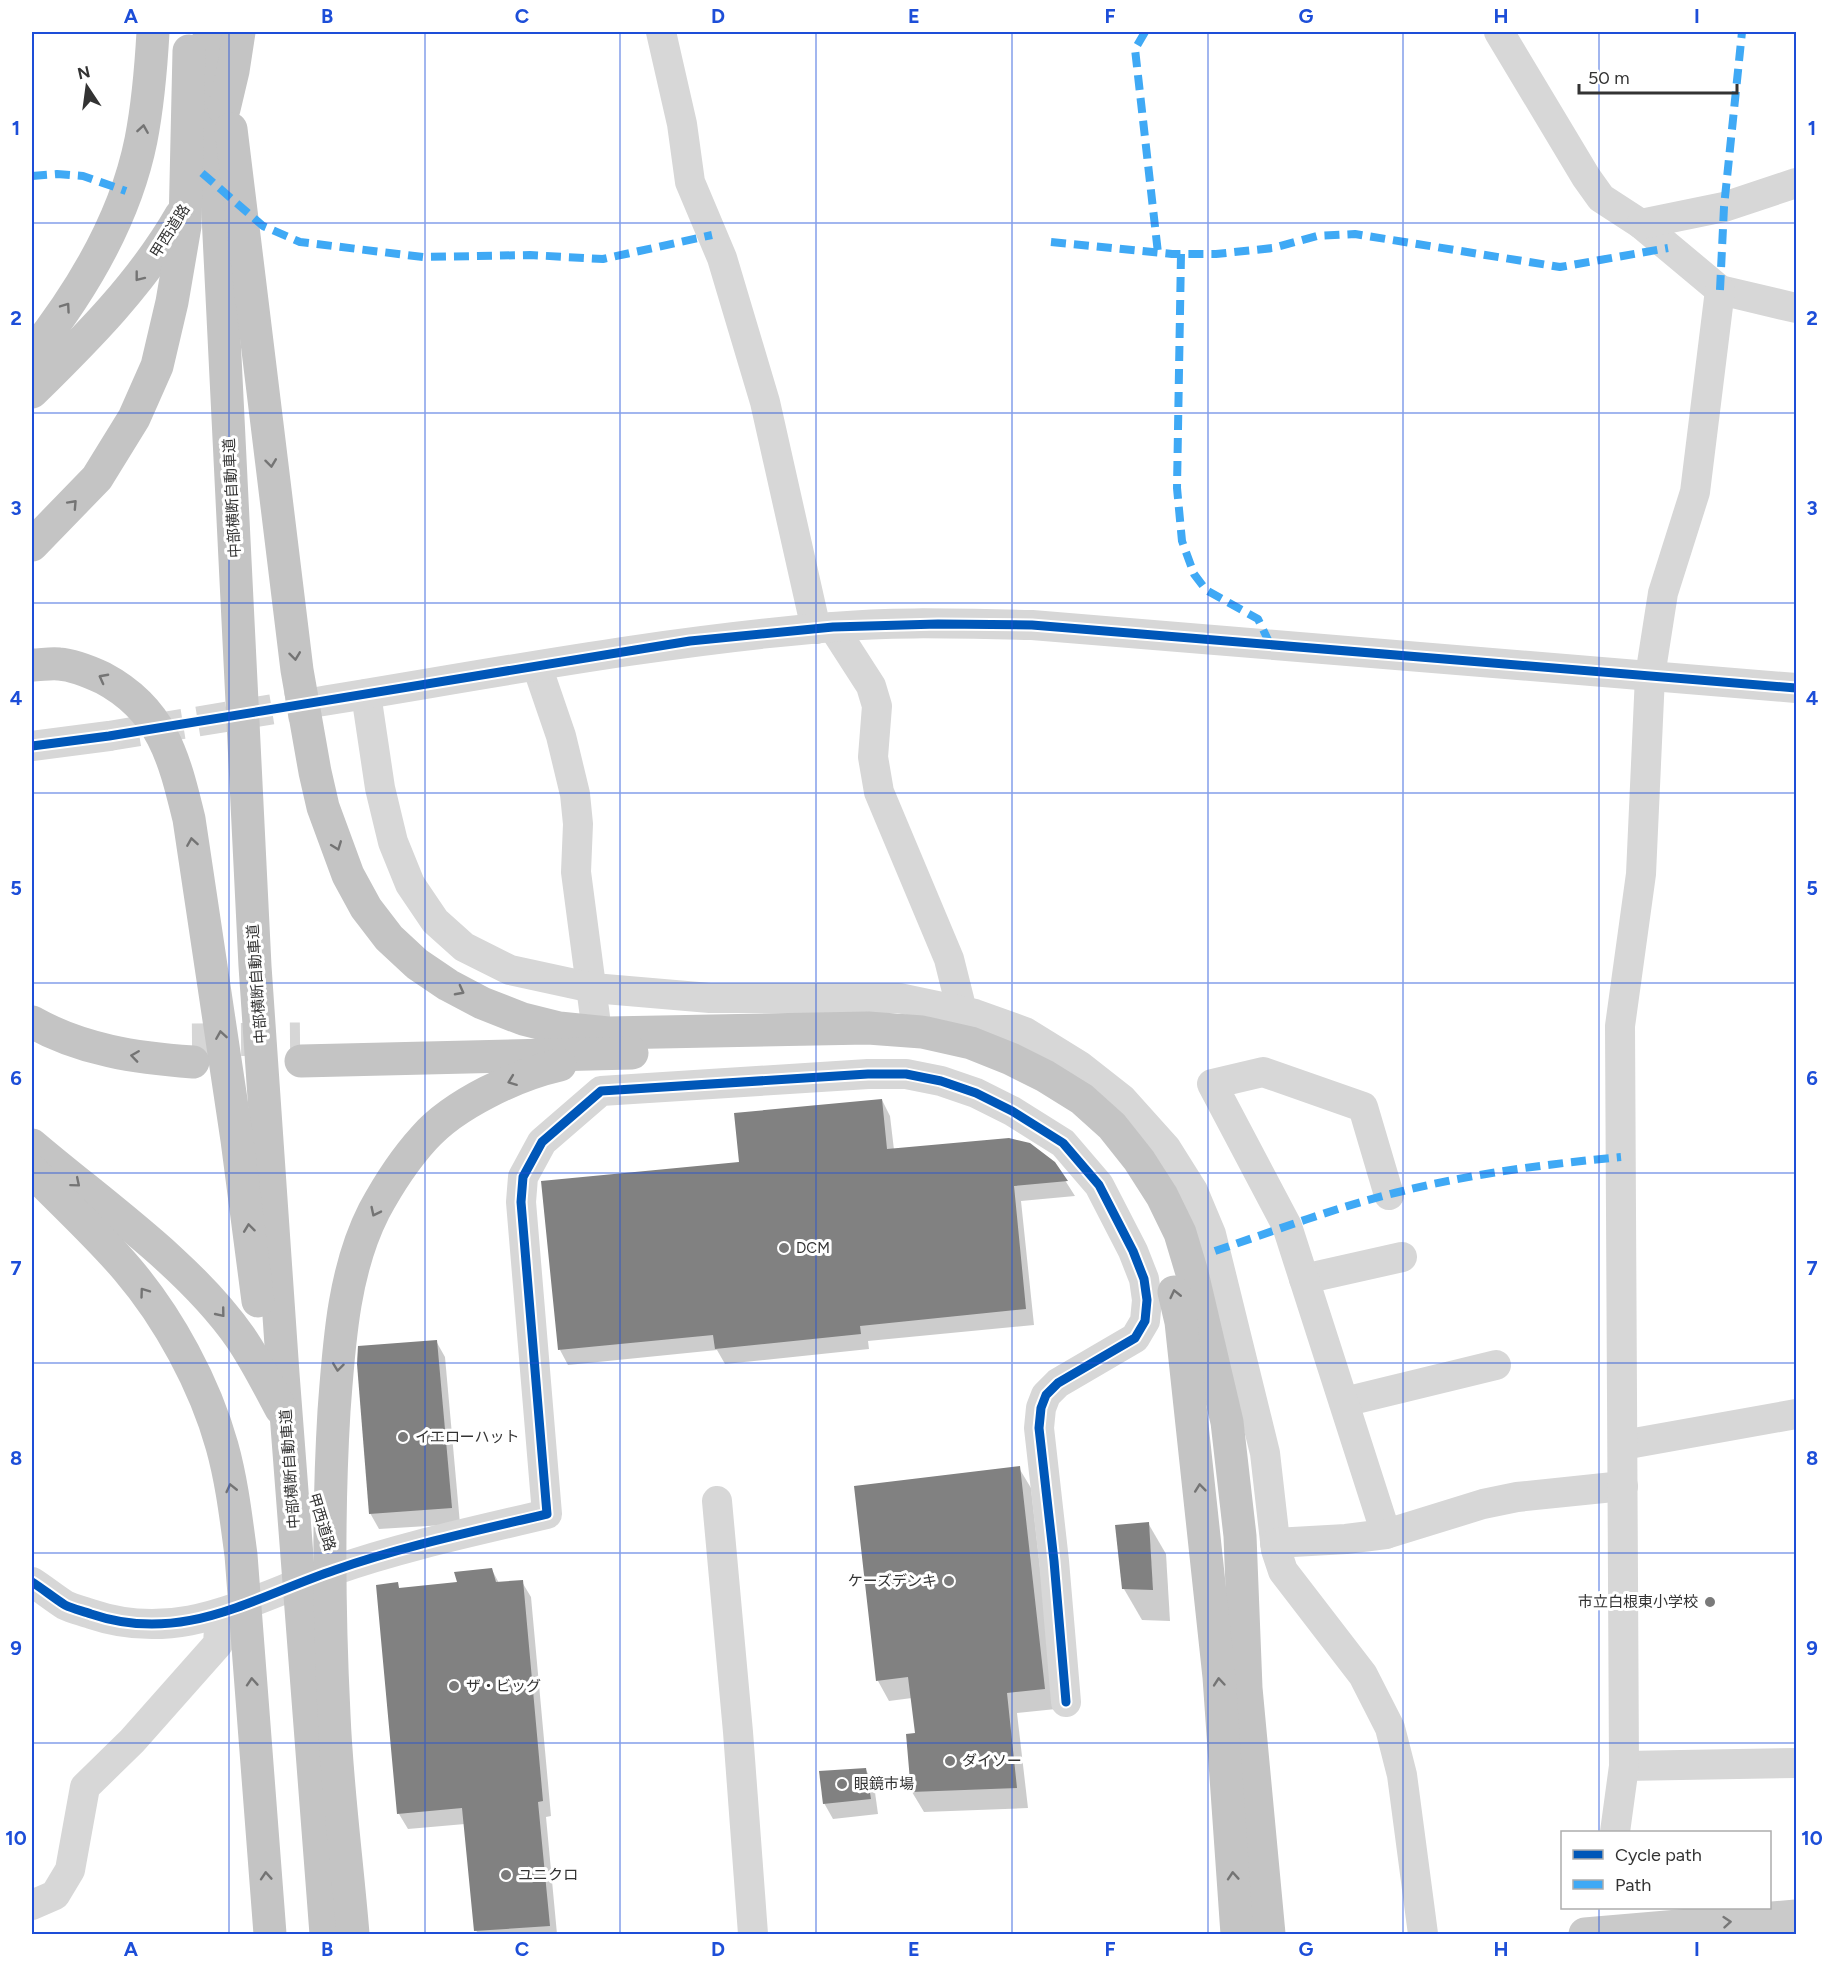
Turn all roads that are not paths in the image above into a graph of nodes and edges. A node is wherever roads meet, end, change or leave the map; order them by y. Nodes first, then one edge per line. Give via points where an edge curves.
1 (153, 32) edge
2 (189, 32) edge
3 (209, 32) edge
4 (226, 32) edge
5 (239, 32) edge
6 (661, 32) edge
7 (1499, 32) edge
8 (1797, 183) edge
9 (1641, 225) junction
10 (1720, 290) junction
11 (238, 301) junction
12 (1797, 308) edge
13 (32, 354) edge
14 (32, 392) edge
15 (32, 545) edge
16 (824, 628) junction
17 (32, 665) edge
18 (537, 666) junction
19 (1650, 676) junction
20 (1797, 688) edge
21 (366, 694) junction
22 (317, 702) tunnel mouth
23 (109, 736) tunnel mouth
24 (32, 746) edge
25 (593, 988) junction
26 (32, 997) edge
27 (962, 1011) junction
28 (32, 1022) edge
29 (301, 1050) tunnel mouth
30 (602, 1053) junction
31 (32, 1145) edge
32 (32, 1171) edge
33 (1389, 1195) dead end
34 (1402, 1257) dead end
35 (1304, 1279) junction
36 (276, 1286) junction
37 (1497, 1365) dead end
38 (1344, 1402) junction
39 (1797, 1414) edge
40 (1623, 1445) junction
41 (1623, 1486) junction
42 (717, 1501) dead end
43 (1386, 1534) junction
44 (1275, 1543) junction
45 (335, 1570) junction
46 (32, 1582) edge
47 (233, 1609) junction
48 (1066, 1702) dead end
49 (1797, 1763) edge
50 (1624, 1766) junction
51 (1615, 1831) edge
52 (32, 1905) edge
53 (1797, 1916) edge
54 (1657, 1924) edge
55 (270, 1935) edge
56 (326, 1935) edge
57 (342, 1935) edge
58 (353, 1935) edge
59 (370, 1935) edge
60 (753, 1935) edge
61 (1237, 1935) edge
62 (1269, 1935) edge
63 (1423, 1935) edge
64 (1585, 1935) edge

13 -> 1 highway via 76,294 118,214 141,142
15 -> 2 highway via 97,478 134,418 157,366 185,226
3 - 11 highway, 中部横断自動車道
4 - 11 highway
5 -> 14 highway, 甲西道路 via 214,142 190,199 166,242 103,320
6 - 16 street via 682,124 690,182 722,258 765,402
7 - 9 street via 1600,198
8 - 9 street via 1724,207
9 - 10 street
10 - 12 street
10 - 19 street via 1695,492 1664,593
11 -> 30 highway via 315,772 323,807 348,875 389,938 417,964 482,1003 559,1028
11 - 36 highway, 中部横断自動車道 via 255,966
16 - 18 street via 690,642
16 - 19 street via 1032,625
16 - 27 street via 871,686 877,706 873,757 879,792 949,959
36 -> 17 highway via 237,1140 191,831 178,776 163,736 143,706 120,687 90,672 60,664
18 - 21 street
18 - 25 street via 561,736 575,794 576,873
19 - 20 street
19 - 40 street via 1641,874 1620,1026
21 - 22 street
21 - 25 street via 380,788 393,842 410,884 435,921 464,947 510,970
23 - 24 street
25 - 27 street via 710,998 899,998
25 - 30 street
26 -> 28 highway via 83,1021 193,1051 113,1053 76,1043
27 - 44 street via 1025,1032 1080,1066 1137,1115 1166,1148 1193,1191 1211,1234 1265,1453
29 - 30 highway
30 - 45 street via 522,1177 547,1514
30 - 48 street via 906,1074 941,1081 976,1093 1063,1143 1099,1185 1133,1251 1147,1300 1145,1320 1135,1338 1058,1383 1046,1395 1041,1408 1039,1428
30 -> 58 highway via 504,1084 461,1107 425,1136 396,1172 373,1213 356,1256 336,1376 330,1590 334,1717
61 -> 30 highway via 1219,1677 1181,1322 1160,1241 1144,1206 1095,1142 1059,1112 1003,1076 964,1061 865,1048
30 - 62 highway via 868,1028 922,1032 971,1043 1046,1076 1112,1126 1139,1160 1180,1233 1227,1422 1240,1536 1246,1688
31 -> 45 highway, 甲西道路 via 153,1245 214,1304 240,1337 284,1416 322,1520
47 -> 32 highway via 234,1499 222,1446 204,1396 183,1352 128,1270
33 - 35 street via 1363,1107 1263,1072 1212,1084 1287,1226
34 - 35 street
35 - 38 street
36 - 56 highway
36 - 57 highway, 中部横断自動車道 via 322,1702
37 - 38 street
38 - 43 street
39 - 40 street
40 - 41 street
41 - 43 street via 1517,1497
41 - 50 street
42 - 60 street
43 - 44 street
44 - 63 street via 1283,1571 1364,1675 1390,1728 1402,1775
45 - 47 street
45 - 59 highway, 甲西道路 via 352,1713
46 - 47 street via 66,1605 108,1620 149,1626 188,1622
47 - 52 street via 218,1644 86,1787 70,1870 55,1895
55 -> 47 highway
49 - 50 street
50 - 51 street
54 -> 53 main road
54 - 64 main road

